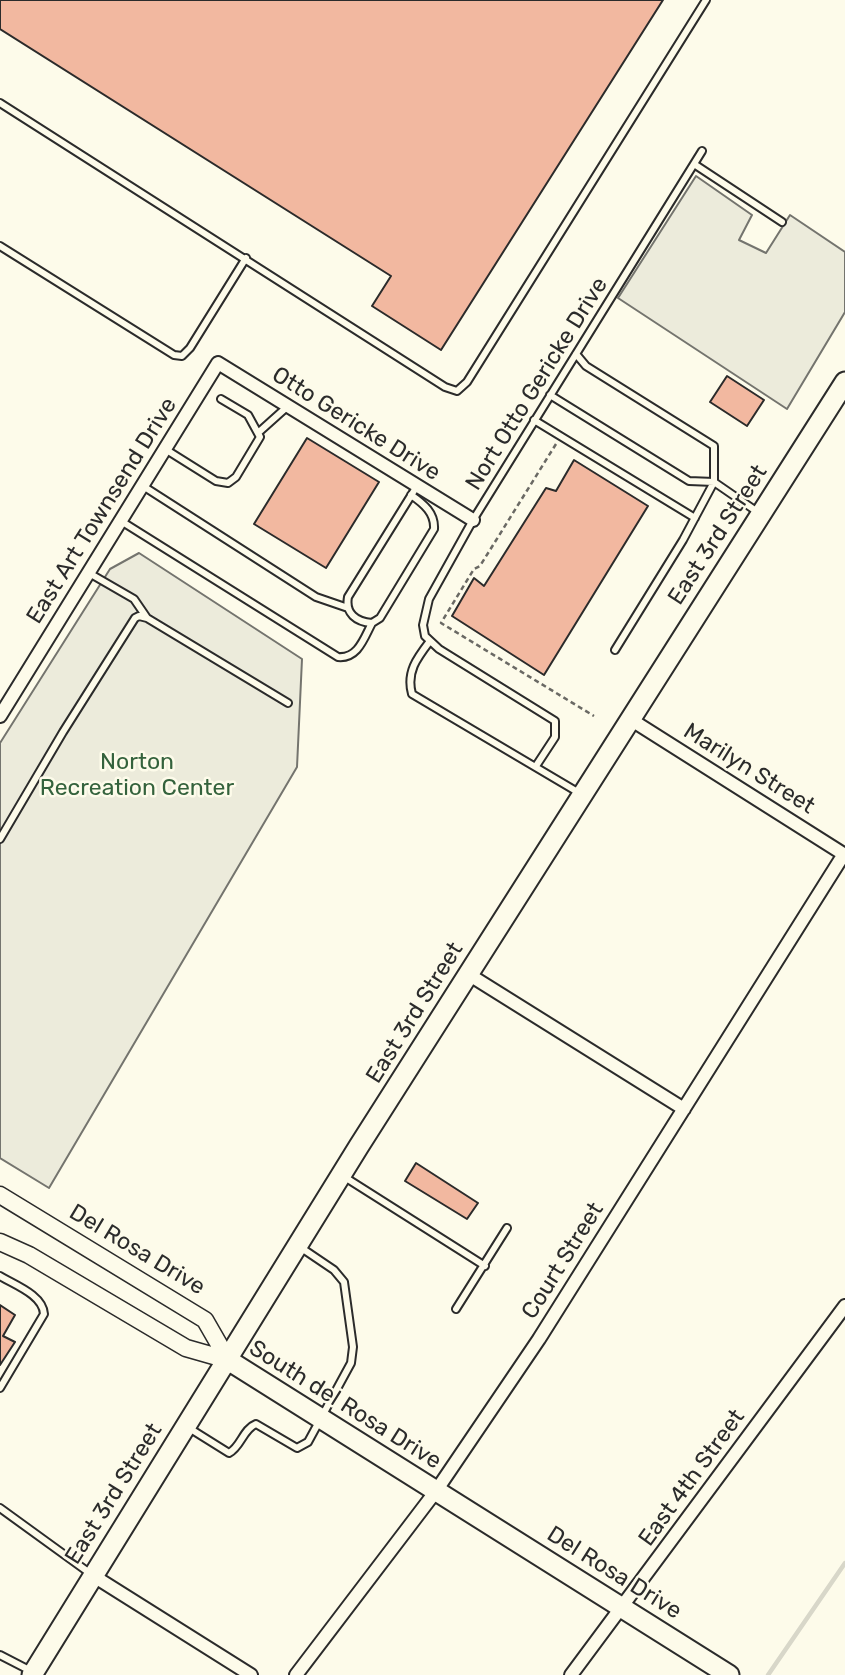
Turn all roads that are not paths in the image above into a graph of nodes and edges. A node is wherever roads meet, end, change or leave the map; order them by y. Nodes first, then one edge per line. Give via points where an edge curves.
1 (705, 0) edge
2 (0, 103) edge
3 (702, 151) dead end
4 (694, 164) junction
5 (782, 222) dead end
6 (0, 246) edge
7 (246, 258) junction
8 (576, 354) junction
9 (218, 363) joint
10 (845, 382) edge
11 (550, 395) junction
12 (221, 398) dead end
13 (288, 406) junction
14 (534, 420) junction
15 (259, 432) junction
16 (165, 449) junction
17 (714, 482) junction
18 (143, 486) junction
19 (414, 490) junction
20 (761, 514) junction
21 (695, 518) junction
22 (472, 520) junction
23 (121, 521) junction
24 (89, 573) junction
25 (348, 608) junction
26 (147, 618) junction
27 (372, 623) junction
28 (430, 641) junction
29 (615, 650) dead end
30 (288, 703) dead end
31 (2, 710) edge
32 (630, 719) junction
33 (536, 766) junction
34 (582, 794) junction
35 (0, 839) edge
36 (844, 855) edge
37 (468, 974) junction
38 (684, 1109) junction
39 (342, 1175) junction
40 (3, 1199) edge
41 (507, 1228) dead end
42 (0, 1242) edge
43 (299, 1246) junction
44 (485, 1266) junction
45 (0, 1276) edge
46 (845, 1306) edge
47 (456, 1309) dead end
48 (228, 1360) junction
49 (0, 1388) edge
50 (322, 1419) junction
51 (186, 1426) junction
52 (436, 1491) junction
53 (0, 1508) edge
54 (92, 1575) junction
55 (623, 1606) junction
56 (0, 1655) edge
57 (32, 1673) edge
58 (251, 1675) edge
59 (296, 1675) edge
60 (571, 1675) edge
61 (729, 1675) edge

1 - 7 lane via 475,370 457,391
2 - 7 lane
3 - 4 lane, Nort Otto Gericke Drive
4 - 5 lane
4 - 8 lane, Nort Otto Gericke Drive
6 - 7 lane via 182,356
8 - 11 lane, Nort Otto Gericke Drive
8 - 17 lane via 586,366 714,446
9 - 13 street, Otto Gericke Drive
9 - 16 street, East Art Townsend Drive
10 - 20 main road, East 3rd Street
11 - 14 lane, Nort Otto Gericke Drive
11 - 17 lane via 689,481
12 - 15 lane via 248,415
13 - 15 lane
13 - 19 street, Otto Gericke Drive
14 - 21 lane
14 - 22 lane, Nort Otto Gericke Drive
15 - 16 lane via 259,442 229,482 216,481
16 - 18 street, East Art Townsend Drive
17 - 20 lane
17 - 21 lane
18 - 23 street, East Art Townsend Drive
18 - 25 lane via 316,597
19 - 22 street, Otto Gericke Drive
19 - 25 lane via 348,597
19 - 27 lane via 433,516 434,529 380,618
20 - 32 main road, East 3rd Street
21 - 29 lane
22 - 28 lane, Nort Otto Gericke Drive via 429,599 422,625
23 - 24 street, East Art Townsend Drive
23 - 27 lane via 338,657 356,652
24 - 26 lane via 134,599
24 - 31 street, East Art Townsend Drive
25 - 27 lane via 361,622
26 - 30 lane
26 - 35 lane via 135,618
28 - 33 lane via 555,721 555,737
28 - 33 lane via 416,659 409,682 412,694
32 - 34 main road, East 3rd Street
32 - 36 street, Marilyn Street
33 - 34 lane
34 - 37 main road, East 3rd Street
36 - 38 street, Court Street
37 - 38 street
37 - 39 main road, East 3rd Street
38 - 52 street, Court Street via 539,1339
39 - 43 main road, East 3rd Street
39 - 44 lane
40 - 48 street, Del Rosa Drive via 205,1320
41 - 44 lane
42 - 48 street via 187,1348
43 - 48 main road, East 3rd Street
43 - 50 lane via 344,1282 353,1347 351,1363
44 - 47 lane
45 - 49 lane via 37,1298 44,1314
46 - 55 street, East 4th Street
48 - 50 main road, South del Rosa Drive
48 - 51 main road, East 3rd Street
50 - 51 lane via 308,1442 297,1448 253,1425 229,1454
50 - 52 main road, South del Rosa Drive
51 - 54 main road, East 3rd Street
52 - 55 main road, Del Rosa Drive
52 - 59 street, Court Street
53 - 54 lane
54 - 57 main road, East 3rd Street
54 - 58 street
55 - 60 street, East 4th Street
55 - 61 main road, Del Rosa Drive
56 - 57 lane

